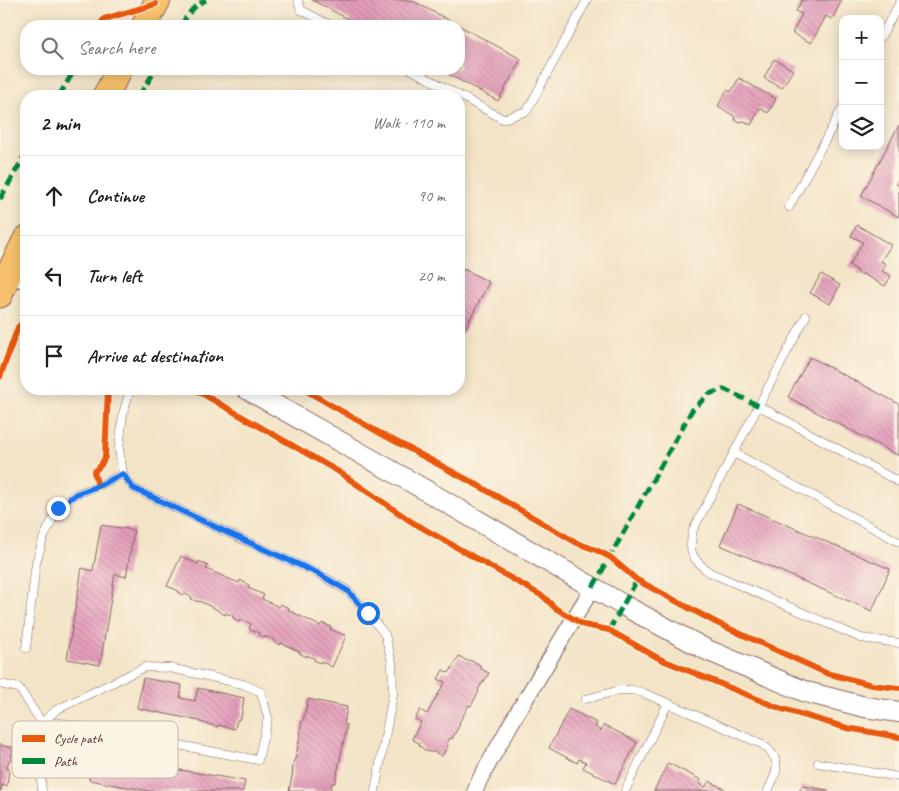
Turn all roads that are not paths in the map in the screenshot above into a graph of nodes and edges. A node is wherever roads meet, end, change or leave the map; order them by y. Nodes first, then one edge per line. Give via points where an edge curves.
1 (158, 0) edge
2 (298, 0) edge
3 (587, 0) edge
4 (899, 4) edge
5 (147, 20) edge
6 (320, 20) edge
7 (884, 31) edge
8 (117, 75) edge
9 (421, 75) edge
10 (108, 90) edge
11 (449, 90) edge
12 (465, 99) edge
13 (839, 114) edge
14 (789, 207) dead end
15 (18, 275) edge
16 (0, 295) edge
17 (806, 316) dead end
18 (128, 395) edge
19 (257, 395) edge
20 (758, 406) junction
21 (734, 453) junction
22 (123, 474) junction
23 (899, 482) edge
24 (899, 542) edge
25 (593, 587) junction
26 (899, 643) edge
27 (26, 648) dead end
28 (0, 684) edge
29 (586, 699) dead end
30 (668, 703) junction
31 (899, 712) edge
32 (41, 721) edge
33 (44, 721) edge
34 (178, 745) edge
35 (818, 763) dead end
36 (899, 777) edge
37 (41, 778) edge
38 (42, 791) edge
39 (375, 791) edge
40 (475, 791) edge
41 (625, 791) edge
42 (768, 791) edge

1 - 5 main road
2 - 6 lane via 301,10
3 - 12 lane via 527,111 503,119
4 - 7 lane
8 - 10 main road
9 - 11 lane
13 - 14 lane
15 - 16 main road
17 - 20 lane
18 - 22 lane via 119,449
19 - 25 street
20 - 21 lane
20 - 23 lane
21 - 24 lane
21 - 26 lane via 693,530 689,544 700,565 709,572 861,638
22 - 27 lane via 76,494 58,508 36,563
22 - 39 lane via 133,488 317,573 348,591 368,613 385,635 392,662 393,694
25 - 31 street via 707,650 806,692
25 - 40 street via 513,720
28 - 32 lane via 19,688
29 - 30 lane via 632,690
30 - 41 lane
30 - 42 lane via 771,750 778,769
33 - 34 lane via 56,710 145,667 170,668 243,684 261,692 268,718 258,760
35 - 36 lane
37 - 38 lane

